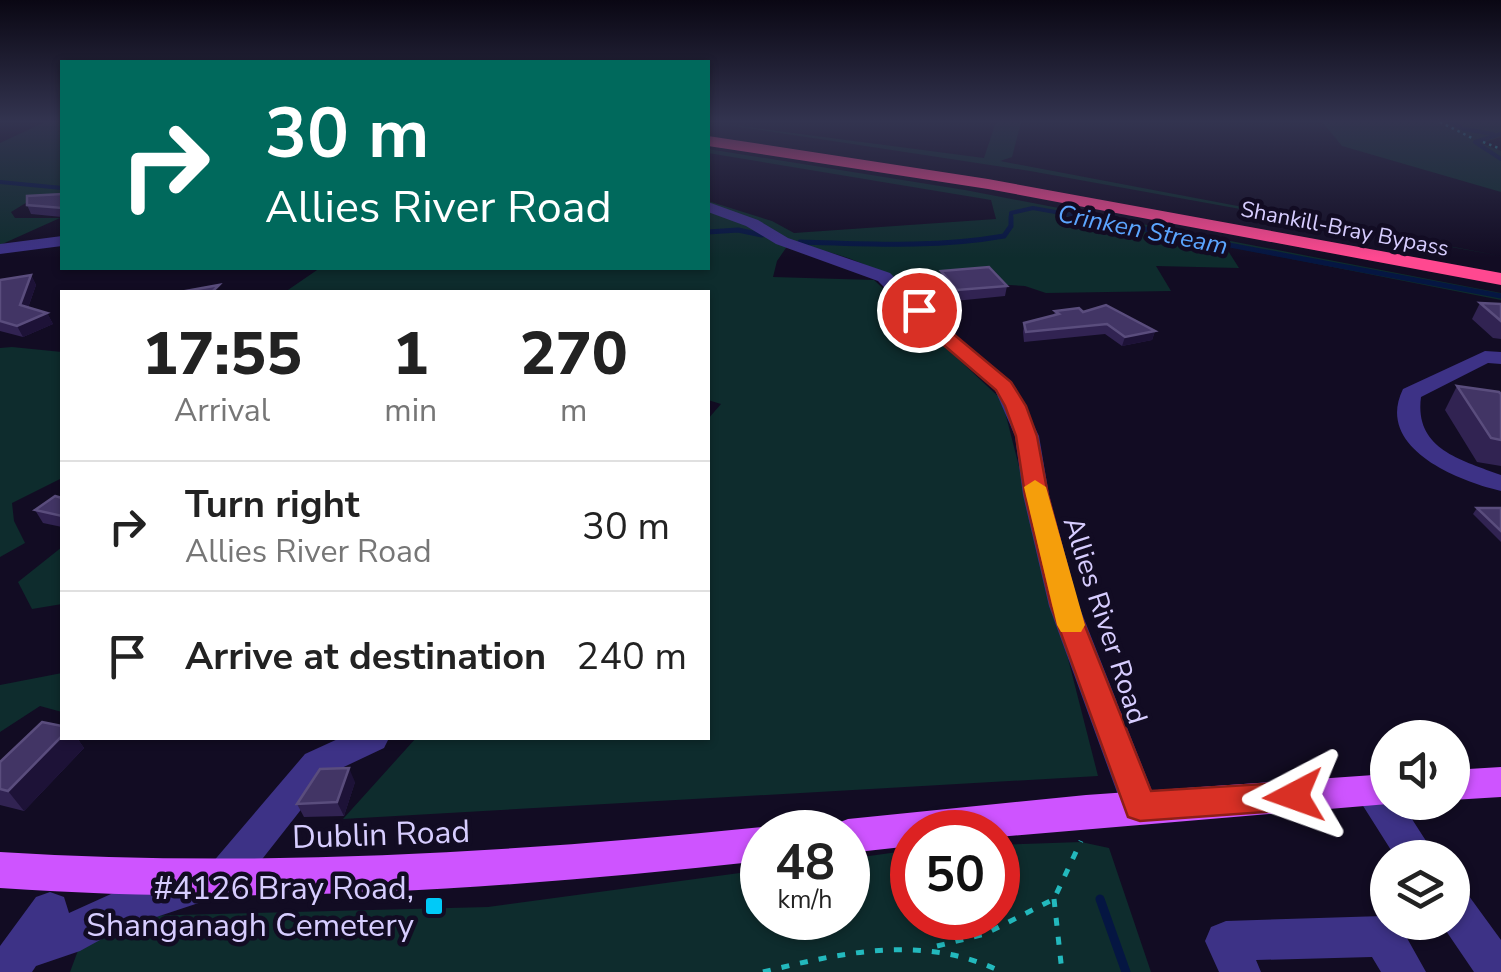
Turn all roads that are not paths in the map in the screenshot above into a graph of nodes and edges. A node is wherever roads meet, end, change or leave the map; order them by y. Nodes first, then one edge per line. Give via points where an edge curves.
1 (880, 167) edge
2 (954, 167) edge
3 (710, 208) edge
4 (60, 240) edge
5 (0, 249) edge
6 (1501, 266) edge
7 (1501, 280) edge
8 (1501, 358) edge
9 (1501, 484) edge
10 (368, 740) edge
11 (1501, 782) edge
12 (1470, 784) edge
13 (1370, 791) edge
14 (1140, 806) junction
15 (870, 834) edge
16 (740, 846) edge
17 (0, 870) edge
18 (224, 876) junction
19 (50, 911) dead end
20 (1470, 926) edge
21 (1492, 951) edge
22 (15, 961) edge
23 (1240, 972) edge
24 (1406, 972) edge

1 - 7 highway, Shankill-Bray Bypass
2 - 6 highway, Shankill-Bray Bypass
3 - 14 street, Allies River Road via 884,278 1004,386 1027,436 1064,606
4 - 5 street
8 - 9 street via 1485,357 1411,394 1406,410 1412,431 1434,458
10 - 18 street via 316,764
11 - 12 main road
13 - 14 main road
14 - 15 main road
16 - 18 main road, Dublin Road via 469,872
17 - 18 main road, Dublin Road
18 - 22 street via 111,913
19 - 22 street
20 - 21 street
23 - 24 street via 1226,941 1384,936

